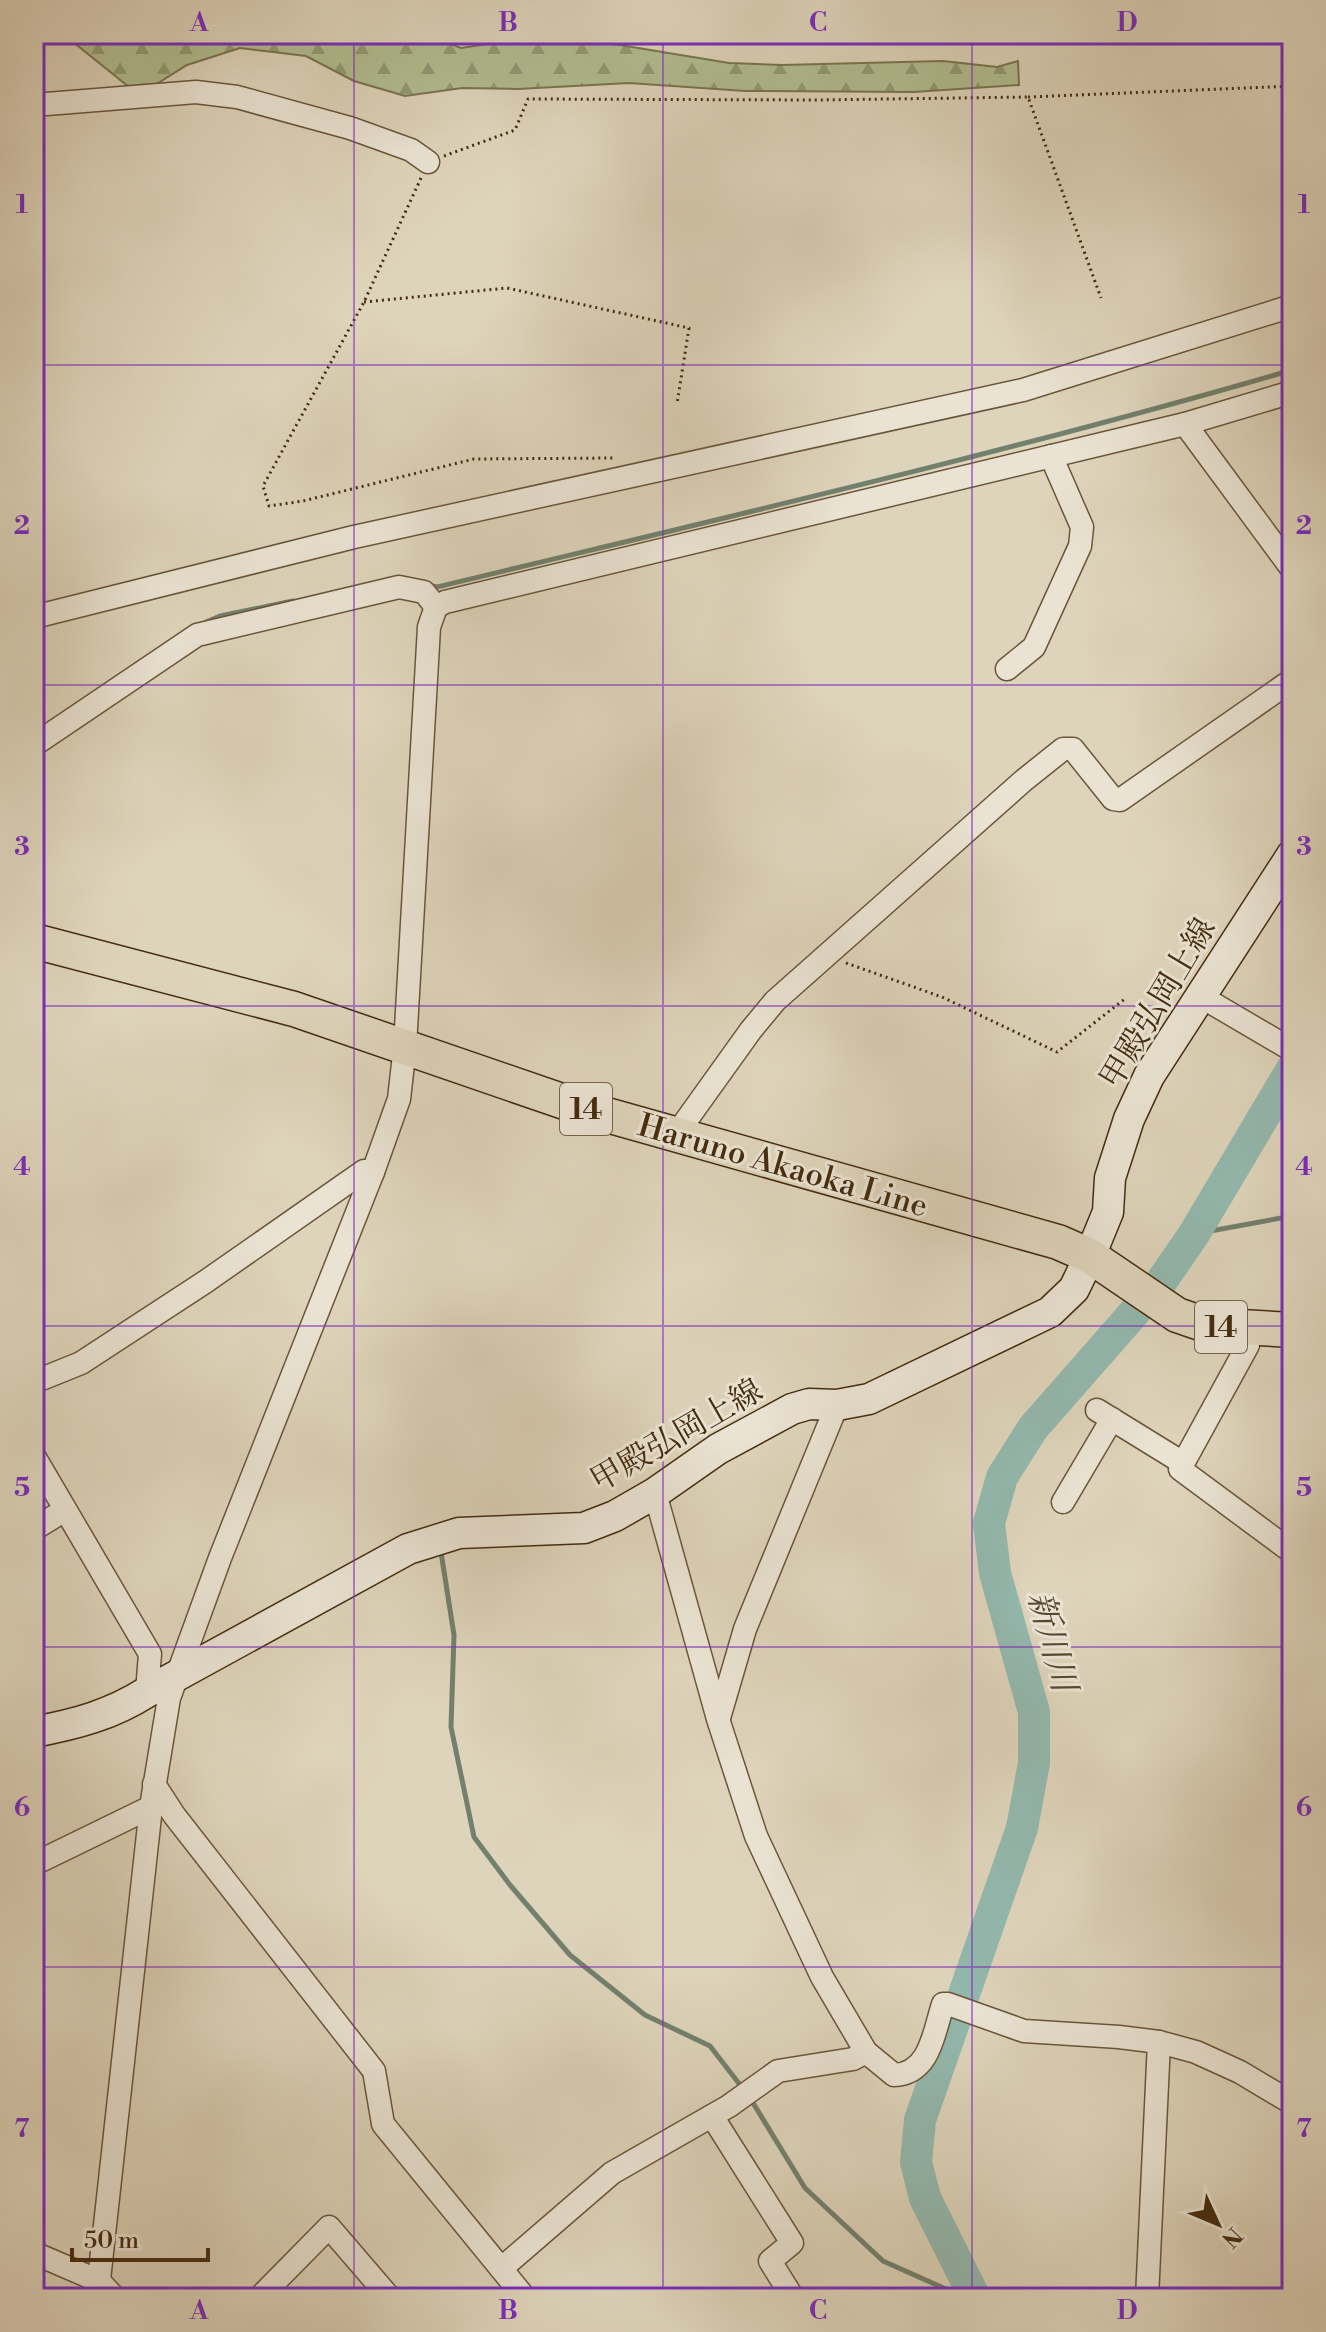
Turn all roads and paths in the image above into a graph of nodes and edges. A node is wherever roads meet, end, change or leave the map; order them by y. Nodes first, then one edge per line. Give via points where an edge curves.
1 (1292, 86) edge
2 (1028, 97) junction
3 (34, 105) edge
4 (428, 162) junction
5 (1101, 298) dead end
6 (364, 302) junction
7 (1292, 306) edge
8 (1292, 392) edge
9 (677, 404) dead end
10 (1185, 424) junction
11 (1051, 456) junction
12 (617, 458) dead end
13 (1292, 569) edge
14 (34, 601) edge
15 (436, 607) junction
16 (70, 608) junction
17 (34, 617) edge
18 (1007, 669) dead end
19 (1292, 680) edge
20 (34, 745) edge
21 (1292, 855) edge
22 (34, 941) edge
23 (827, 956) junction
24 (1200, 996) junction
25 (1126, 998) dead end
26 (405, 1046) junction
27 (1292, 1050) edge
28 (675, 1136) junction
29 (373, 1172) junction
30 (1090, 1256) junction
31 (1248, 1329) junction
32 (1292, 1330) edge
33 (34, 1382) edge
34 (837, 1405) junction
35 (34, 1456) edge
36 (1183, 1463) junction
37 (655, 1493) junction
38 (1063, 1502) dead end
39 (65, 1510) junction
40 (34, 1529) edge
41 (1292, 1552) edge
42 (175, 1677) junction
43 (147, 1692) junction
44 (718, 1719) junction
45 (34, 1732) edge
46 (154, 1784) junction
47 (151, 1807) junction
48 (34, 1864) edge
49 (1159, 2042) junction
50 (866, 2052) junction
51 (1292, 2103) edge
52 (720, 2111) junction
53 (34, 2253) edge
54 (502, 2268) junction
55 (98, 2290) edge
56 (115, 2298) edge
57 (259, 2298) edge
58 (390, 2298) edge
59 (525, 2298) edge
60 (793, 2298) edge
61 (1147, 2298) edge

1 - 2 path
2 - 4 path via 528,99 515,130
2 - 5 path
3 - 4 street via 196,92 237,97 350,128 411,150
4 - 6 path
6 - 9 path via 507,288 689,328
6 - 12 path via 263,486 269,506 474,459
7 - 16 street via 1023,390 354,537
8 - 10 street
10 - 11 street
10 - 13 street
11 - 15 street
11 - 18 street via 1082,527 1080,546 1034,647
14 - 16 street
15 - 20 street via 424,592 399,587 197,635
15 - 26 street via 429,627
16 - 17 street
19 - 23 street via 1120,800 1113,799 1073,749 1063,749
21 - 24 main road, 甲殿弘岡上線
22 - 26 main road, Haruno Akaoka Line / 14 via 294,1009
23 - 25 path via 942,997 1057,1052
23 - 28 street via 775,1001
24 - 27 street
24 - 30 main road, 甲殿弘岡上線 via 1149,1076 1129,1119 1110,1178 1108,1212
26 - 28 main road, Haruno Akaoka Line / 14
26 - 29 street via 399,1099
28 - 30 main road, Haruno Akaoka Line / 14 via 1058,1242
29 - 33 street via 364,1171 81,1363
29 - 42 street
30 - 31 main road, Haruno Akaoka Line / 14 via 1177,1315 1206,1325
30 - 34 main road, 甲殿弘岡上線 via 1074,1289 1050,1312 869,1399
31 - 32 main road, Haruno Akaoka Line / 14
31 - 36 street via 1248,1345
34 - 37 main road, 甲殿弘岡上線 via 792,1409 718,1449
34 - 44 street via 745,1629
35 - 39 street
36 - 38 street via 1105,1415
36 - 41 street via 1180,1469
37 - 42 main road, 甲殿弘岡上線 via 584,1528 459,1533 408,1549
37 - 44 street
39 - 40 street
39 - 43 street via 150,1654
42 - 43 main road, 甲殿弘岡上線
42 - 46 street
43 - 45 main road, 甲殿弘岡上線 via 90,1721
44 - 50 street via 756,1836 822,1977
46 - 47 street
46 - 54 street via 374,2071 383,2124
47 - 48 street
47 - 55 street
49 - 50 street via 1024,2031 943,2004 923,2062 915,2070 894,2075
49 - 51 street via 1218,2062
49 - 61 street
50 - 52 street via 853,2059 778,2071
52 - 54 street via 612,2173
52 - 60 street via 792,2243 770,2261
53 - 55 street
54 - 59 street
55 - 56 street
57 - 58 street via 329,2227

